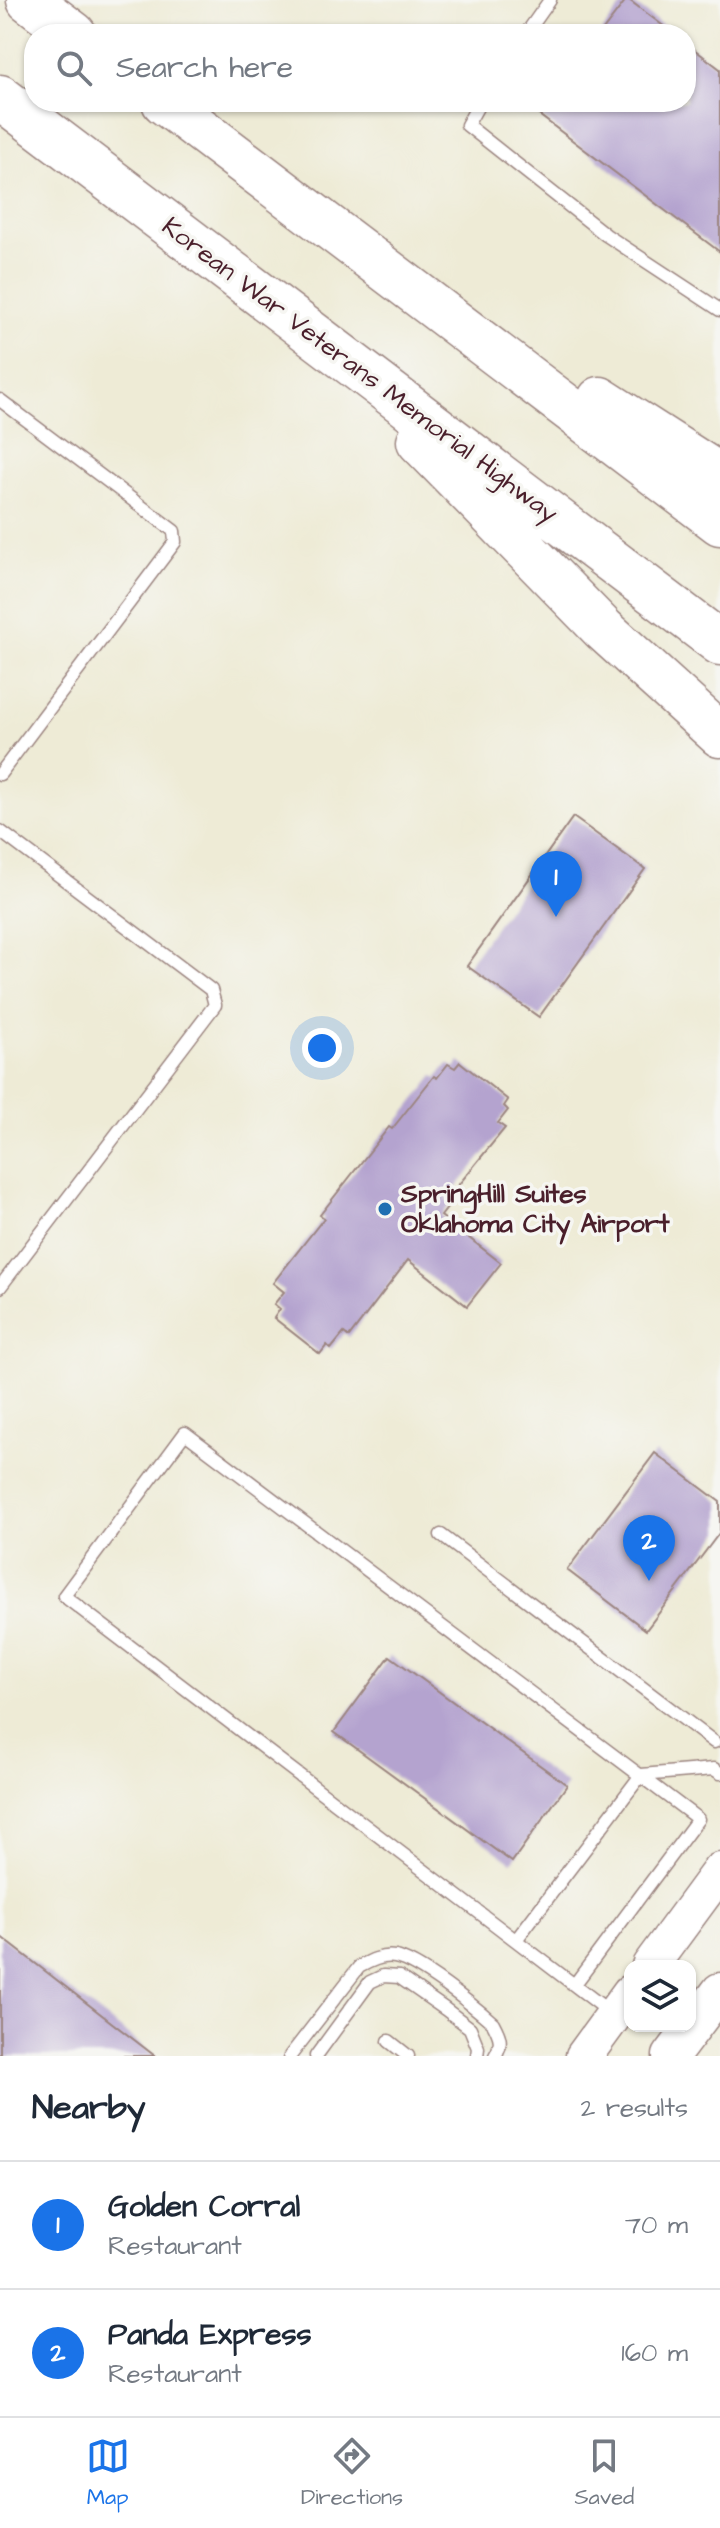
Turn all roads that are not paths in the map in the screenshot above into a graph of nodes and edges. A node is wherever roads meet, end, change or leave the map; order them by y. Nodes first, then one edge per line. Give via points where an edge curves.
1 (29, 0) edge
2 (550, 0) edge
3 (61, 24) edge
4 (533, 24) edge
5 (0, 97) edge
6 (177, 112) edge
7 (474, 112) edge
8 (312, 213) junction
9 (720, 310) edge
10 (323, 342) junction
11 (0, 400) edge
12 (720, 476) edge
13 (720, 523) edge
14 (720, 643) edge
15 (720, 735) edge
16 (0, 774) edge
17 (0, 831) edge
18 (0, 1287) edge
19 (441, 1535) dead end
20 (717, 1740) edge
21 (717, 1771) edge
22 (641, 1775) junction
23 (720, 1871) edge
24 (516, 1940) junction
25 (654, 1960) edge
26 (575, 1984) junction
27 (720, 1991) edge
28 (622, 2004) edge
29 (389, 2041) dead end
30 (681, 2049) edge
31 (290, 2056) edge
32 (316, 2056) edge
33 (408, 2056) edge
34 (477, 2056) edge
35 (495, 2056) edge
36 (584, 2056) edge
37 (618, 2056) edge

1 - 3 highway
2 - 4 lane
5 - 10 highway, Korean War Veterans Memorial Highway
6 - 8 highway
7 - 9 lane via 467,125 606,235
8 - 12 highway
8 - 13 highway
10 - 14 highway, Korean War Veterans Memorial Highway
10 - 15 highway via 543,570
11 - 16 lane via 174,531 175,542
17 - 18 lane via 211,990 215,1005
19 - 20 lane
20 - 21 lane
21 - 22 lane
22 - 24 lane
22 - 24 lane via 185,1433 64,1596
22 - 26 lane via 698,1819
23 - 25 main road
24 - 26 lane
26 - 28 lane
27 - 30 main road
28 - 36 main road
28 - 37 main road
29 - 33 lane
31 - 35 lane via 359,1967 393,1956 410,1962 493,2023 501,2037
32 - 34 lane via 370,1982 383,1976 399,1977 470,2028

